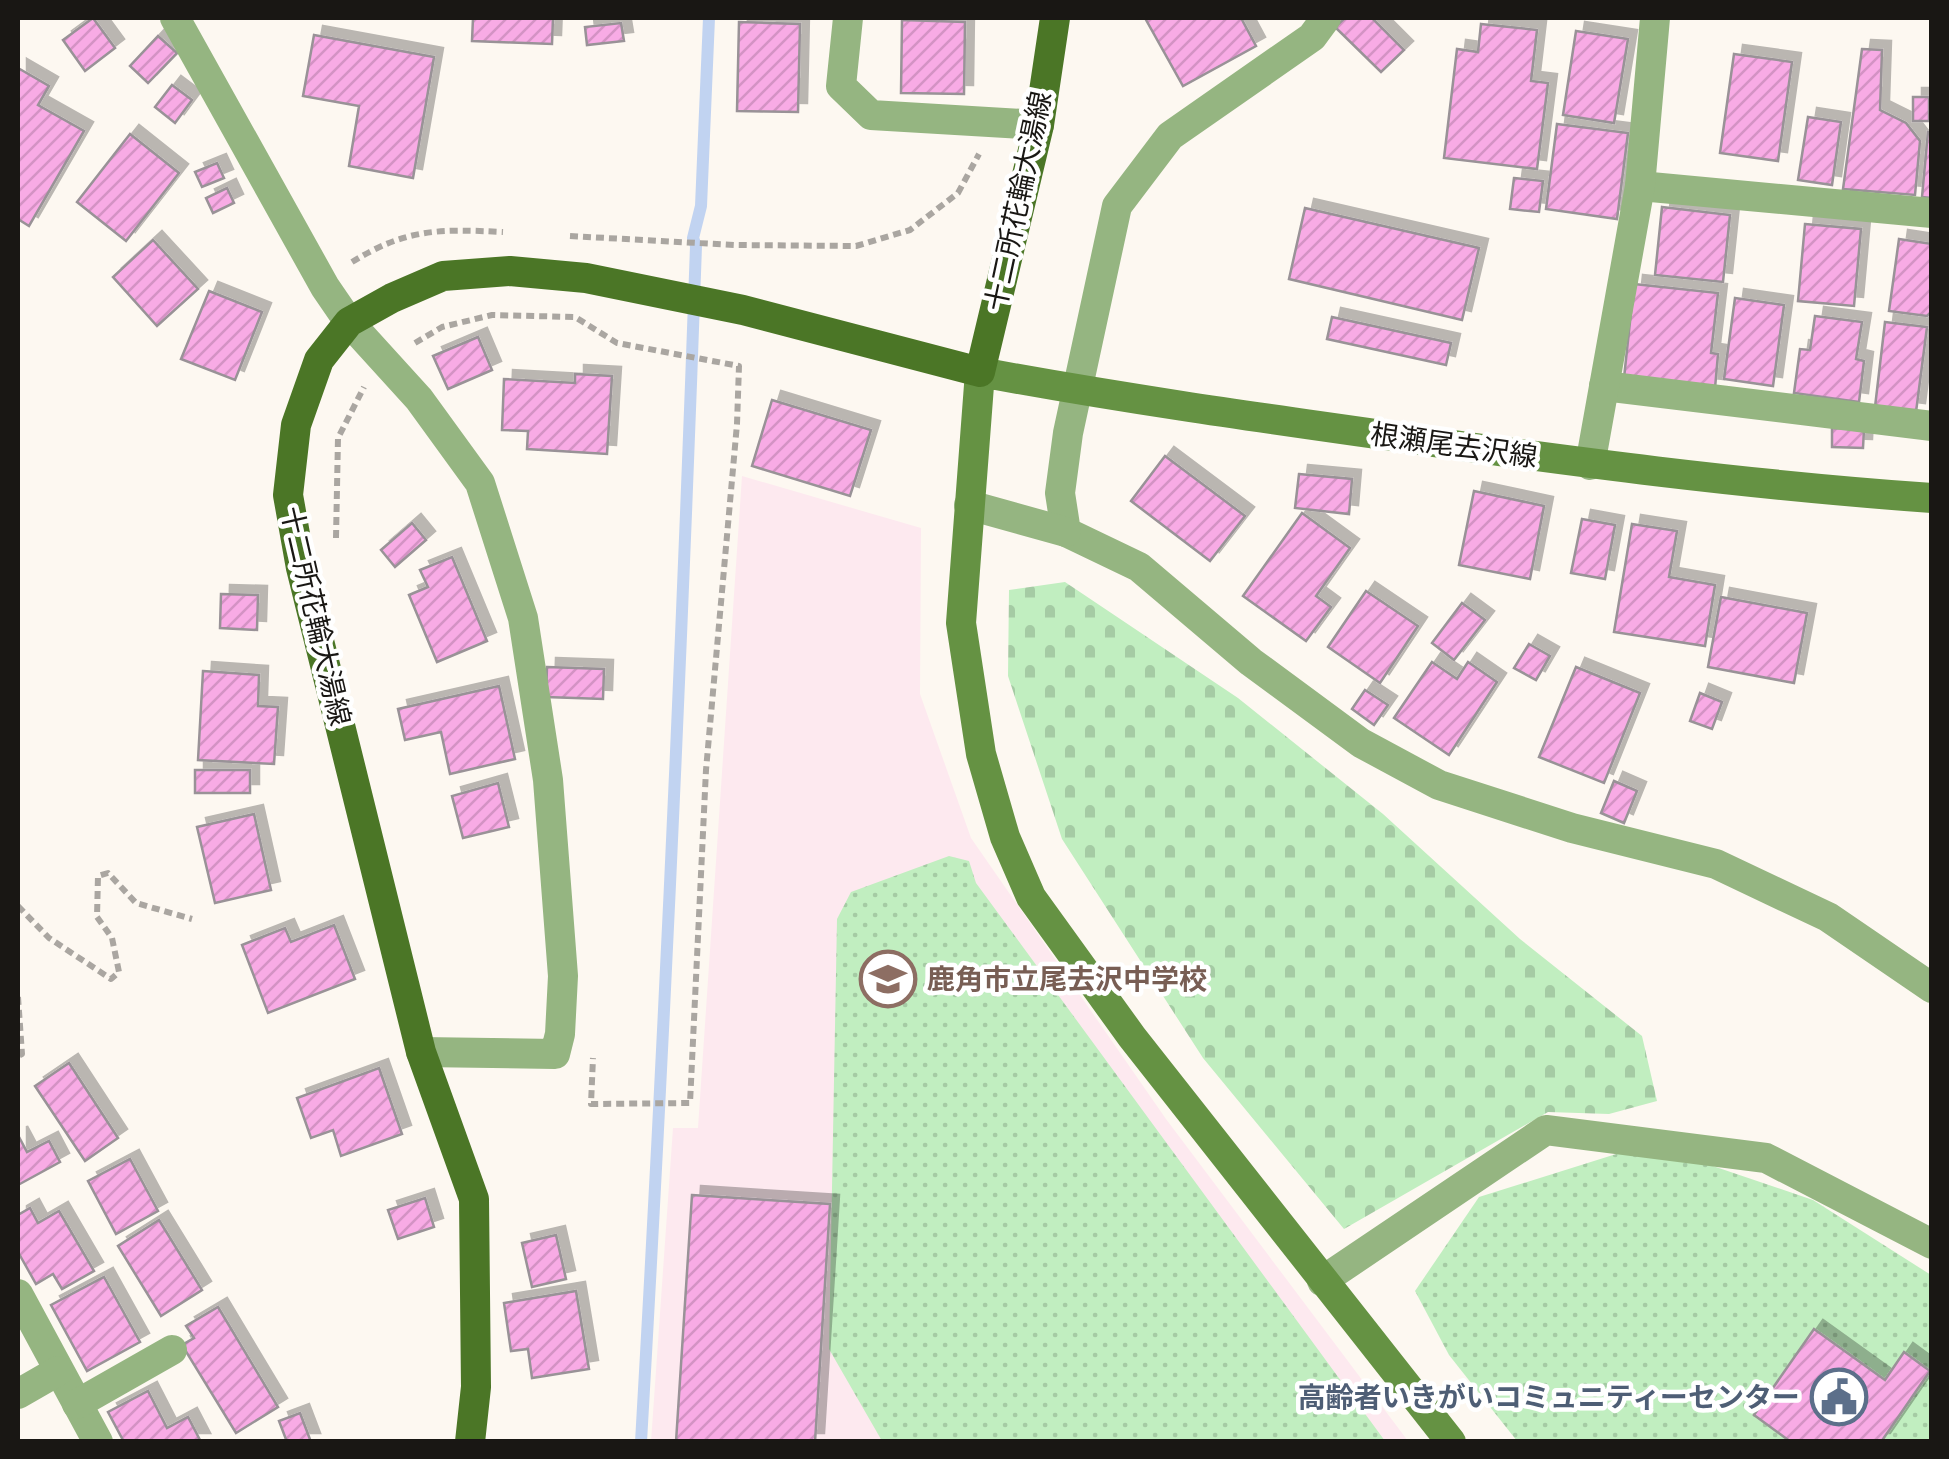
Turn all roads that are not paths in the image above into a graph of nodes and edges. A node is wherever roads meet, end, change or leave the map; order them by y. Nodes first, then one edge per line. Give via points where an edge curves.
1 (848, 18) edge
2 (1055, 18) edge
3 (1326, 18) edge
4 (1655, 18) edge
5 (187, 22) edge
6 (1039, 125) junction
7 (1640, 186) junction
8 (1932, 213) edge
9 (349, 322) junction
10 (980, 372) junction
11 (1604, 386) junction
12 (1079, 390) junction
13 (1932, 426) edge
14 (1590, 464) junction
15 (1932, 498) edge
16 (969, 505) junction
17 (1066, 532) junction
18 (1932, 988) edge
19 (421, 1052) junction
20 (1932, 1244) edge
21 (1322, 1282) junction
22 (18, 1294) edge
23 (172, 1350) dead end
24 (58, 1371) junction
25 (18, 1394) edge
26 (77, 1404) junction
27 (98, 1442) edge
28 (470, 1442) edge
29 (1451, 1442) edge

1 - 6 street via 842,86 871,115
2 - 6 main road, 十二所花輪大湯線
3 - 12 street via 1312,37 1170,136 1117,206
4 - 7 street
5 - 9 street
6 - 10 main road, 十二所花輪大湯線
7 - 8 street
7 - 11 street
9 - 10 main road, 十二所花輪大湯線 via 443,276 510,271 586,278 743,310
9 - 19 main road, 十二所花輪大湯線 via 319,360 296,425 288,495
9 - 19 street via 420,398 480,483 522,618 548,780 563,976 556,1054
10 - 12 street, 根瀬尾去沢線
10 - 16 street
11 - 13 street
11 - 14 street
12 - 14 street, 根瀬尾去沢線
12 - 17 street via 1060,492
14 - 15 street, 根瀬尾去沢線
16 - 17 street
16 - 21 street via 961,623 978,735 1006,837 1031,896
17 - 18 street via 1139,567 1361,743 1438,785 1716,864 1828,918
19 - 28 main road, 十二所花輪大湯線 via 474,1199 476,1387
20 - 21 street via 1766,1158 1546,1130
21 - 29 street
22 - 24 street
23 - 26 street
24 - 25 street
24 - 26 street
26 - 27 street

